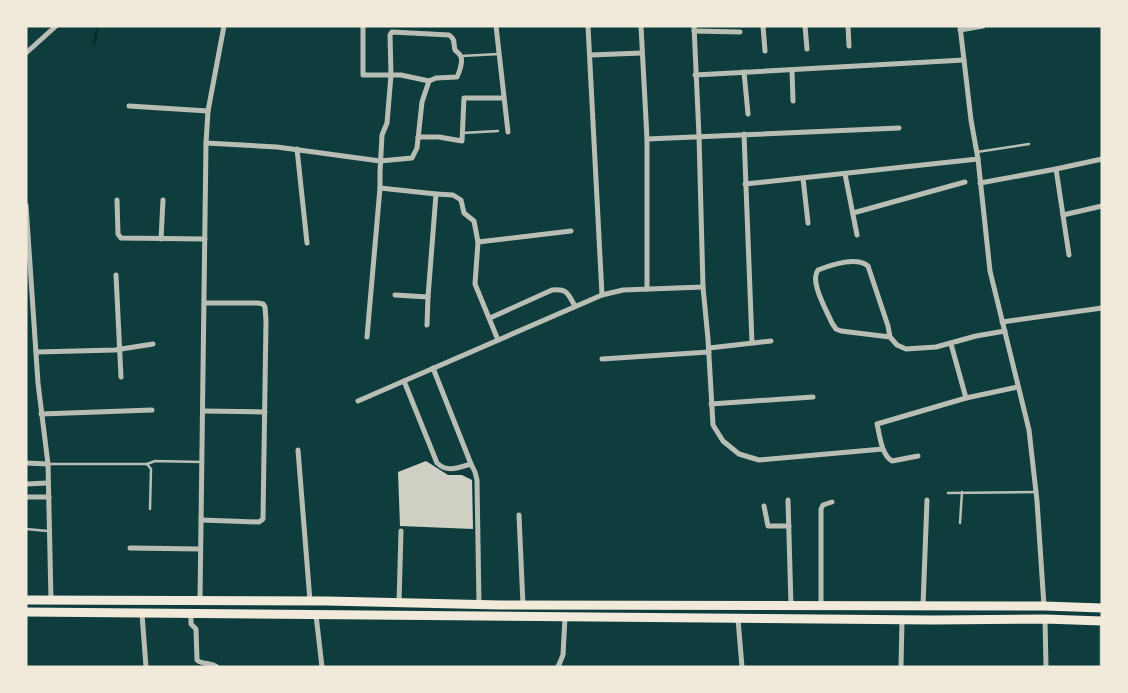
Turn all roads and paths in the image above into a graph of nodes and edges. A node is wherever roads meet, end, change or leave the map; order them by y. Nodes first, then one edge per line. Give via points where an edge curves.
1 (56, 26) edge
2 (224, 26) edge
3 (362, 26) edge
4 (496, 26) edge
5 (588, 26) edge
6 (641, 26) edge
7 (764, 26) edge
8 (805, 26) edge
9 (848, 26) edge
10 (983, 26) edge
11 (960, 28) edge
12 (694, 29) edge
13 (740, 32) dead end
14 (849, 46) dead end
15 (808, 49) dead end
16 (765, 51) dead end
17 (26, 52) edge
18 (642, 53) junction
19 (499, 54) junction
20 (590, 55) junction
21 (460, 56) junction
22 (964, 60) junction
23 (792, 70) junction
24 (744, 72) junction
25 (695, 75) junction
26 (391, 76) junction
27 (429, 82) junction
28 (503, 98) junction
29 (793, 101) dead end
30 (129, 106) dead end
31 (208, 111) junction
32 (748, 114) dead end
33 (899, 128) dead end
34 (498, 130) dead end
35 (508, 132) dead end
36 (462, 133) junction
37 (744, 134) junction
38 (699, 136) junction
39 (418, 137) junction
40 (647, 139) junction
41 (206, 143) junction
42 (1028, 144) dead end
43 (297, 149) junction
44 (977, 152) junction
45 (1102, 158) edge
46 (978, 159) junction
47 (380, 161) junction
48 (1056, 169) junction
49 (846, 174) junction
50 (804, 178) junction
51 (965, 182) dead end
52 (980, 183) junction
53 (745, 184) junction
54 (380, 188) junction
55 (436, 194) junction
56 (117, 200) dead end
57 (163, 200) dead end
58 (26, 205) edge
59 (1102, 206) edge
60 (853, 212) junction
61 (1063, 214) junction
62 (808, 223) dead end
63 (571, 231) dead end
64 (858, 235) dead end
65 (161, 239) junction
66 (205, 239) junction
67 (478, 242) junction
68 (307, 243) dead end
69 (1070, 255) dead end
70 (116, 275) dead end
71 (702, 287) junction
72 (647, 289) junction
73 (395, 295) dead end
74 (602, 295) junction
75 (428, 297) junction
76 (205, 303) junction
77 (575, 306) junction
78 (1102, 308) edge
79 (490, 318) junction
80 (1002, 322) junction
81 (427, 326) dead end
82 (1005, 331) junction
83 (367, 337) dead end
84 (890, 337) junction
85 (498, 340) junction
86 (771, 341) dead end
87 (752, 343) junction
88 (153, 344) dead end
89 (951, 344) junction
90 (120, 349) junction
91 (709, 350) junction
92 (36, 352) junction
93 (602, 359) dead end
94 (432, 368) junction
95 (121, 377) dead end
96 (404, 382) junction
97 (1018, 387) junction
98 (813, 397) dead end
99 (966, 398) junction
100 (358, 401) dead end
101 (711, 404) junction
102 (152, 410) dead end
103 (202, 411) junction
104 (265, 412) junction
105 (42, 414) junction
106 (883, 449) junction
107 (298, 450) dead end
108 (918, 456) dead end
109 (202, 462) junction
110 (26, 463) edge
111 (48, 464) junction
112 (147, 464) junction
113 (471, 464) junction
114 (48, 483) junction
115 (26, 484) edge
116 (962, 492) junction
117 (1036, 492) junction
118 (948, 494) dead end
119 (26, 497) edge
120 (49, 497) junction
121 (788, 500) dead end
122 (927, 500) dead end
123 (832, 502) dead end
124 (764, 506) dead end
125 (150, 509) dead end
126 (519, 515) dead end
127 (201, 520) junction
128 (960, 523) dead end
129 (788, 526) junction
130 (26, 529) edge
131 (402, 530) dead end
132 (50, 531) junction
133 (130, 548) dead end
134 (200, 549) junction
135 (26, 600) edge
136 (51, 600) junction
137 (200, 600) junction
138 (310, 601) junction
139 (399, 603) junction
140 (478, 604) junction
141 (523, 605) junction
142 (645, 606) junction
143 (791, 606) junction
144 (821, 606) junction
145 (1044, 606) junction
146 (923, 607) junction
147 (1102, 608) edge
148 (26, 612) edge
149 (50, 612) junction
150 (142, 614) junction
151 (191, 614) junction
152 (316, 615) junction
153 (565, 617) junction
154 (644, 618) junction
155 (738, 618) junction
156 (1045, 619) junction
157 (902, 620) junction
158 (1101, 621) edge
159 (146, 667) edge
160 (217, 667) edge
161 (322, 667) edge
162 (558, 667) edge
163 (742, 667) edge
164 (901, 667) edge
165 (1046, 667) edge
166 (1101, 667) edge

1 - 17 street
2 - 31 street
3 - 26 street via 364,75
4 - 19 street
5 - 20 street
6 - 18 street
7 - 16 street
8 - 15 street
9 - 14 street
10 - 11 street
11 - 22 street
12 - 13 street
12 - 25 street
18 - 20 street
18 - 40 street
19 - 21 lane
19 - 28 street
20 - 74 street
21 - 26 street via 449,36 392,32
21 - 27 street via 458,77 436,78
22 - 23 street
22 - 44 street
23 - 24 street
23 - 29 street
24 - 25 street
24 - 32 street
25 - 38 street
26 - 27 street
26 - 47 street
27 - 39 street via 422,102
28 - 35 street
28 - 36 street via 464,98
30 - 31 street
31 - 41 street
33 - 37 street
34 - 36 lane
36 - 39 street via 462,141
37 - 38 street
37 - 53 street
38 - 40 street
38 - 71 street
39 - 47 street via 412,158
40 - 72 street
41 - 43 street
41 - 66 street
42 - 44 lane
43 - 47 street
43 - 68 street
44 - 46 street
45 - 48 street
46 - 49 street
46 - 52 street
47 - 54 street
48 - 52 street
48 - 61 street
49 - 50 street
49 - 60 street
50 - 53 street
50 - 62 street
51 - 60 street
52 - 80 street via 990,271
53 - 87 street
54 - 55 street
54 - 83 street
55 - 67 street via 453,195 461,200 464,213 474,221
55 - 75 street
56 - 65 street via 119,237
57 - 65 street
58 - 92 street
59 - 61 street
60 - 64 street
61 - 69 street
63 - 67 street
65 - 66 street
66 - 76 street
67 - 79 street via 475,284
70 - 90 street
71 - 72 street
71 - 91 street
72 - 74 street
73 - 75 street
74 - 77 street
75 - 81 street
76 - 103 street
76 - 104 street via 258,303 265,307
77 - 79 street via 566,291 552,290
77 - 85 street
78 - 80 street
79 - 85 street
80 - 82 street
82 - 89 street
82 - 97 street
84 - 84 street via 868,266 855,261 815,273 815,282 836,329
84 - 89 street via 906,349
85 - 94 street
86 - 87 street
87 - 91 street
88 - 90 street
89 - 99 street
90 - 92 street
90 - 95 street
91 - 93 street
91 - 101 street
92 - 105 street
94 - 96 street
94 - 113 street
96 - 100 street
96 - 113 street via 437,463 450,471
97 - 99 street
97 - 117 street via 1029,430
98 - 101 street
99 - 106 street via 877,424
101 - 106 street via 713,425 722,441 739,454 759,460
102 - 105 street
103 - 104 street
103 - 109 street
104 - 127 street via 263,519 259,522
105 - 111 street
106 - 108 street via 892,461
107 - 138 street
109 - 112 lane via 156,461
109 - 127 street
110 - 111 street
111 - 112 lane
111 - 114 street
112 - 125 lane via 151,469
113 - 140 street via 477,480
114 - 115 street
114 - 120 street
116 - 117 lane
116 - 118 lane
116 - 128 lane
117 - 145 street
119 - 120 street
120 - 132 street
121 - 129 street
122 - 146 street
123 - 144 street via 820,509
124 - 129 street via 768,526
126 - 141 street
127 - 134 street
129 - 143 street
130 - 132 lane
131 - 139 street
132 - 136 street
133 - 134 street
134 - 137 street
135 - 136 main road
136 - 137 main road
136 - 149 main road
137 - 138 main road
138 - 139 main road
139 - 140 main road
140 - 141 main road
141 - 142 main road
142 - 143 main road
142 - 154 main road
143 - 144 main road
144 - 146 main road
145 - 146 main road
145 - 147 main road
145 - 156 main road
148 - 149 main road
149 - 150 main road
150 - 151 main road
150 - 159 street
151 - 152 main road
151 - 160 street via 190,624 196,629 197,660
152 - 153 main road
152 - 161 street
153 - 154 main road
153 - 162 street via 563,655
154 - 155 main road
155 - 157 main road
155 - 163 street
156 - 157 main road
156 - 158 main road
156 - 165 street
157 - 164 street
158 - 166 lane

